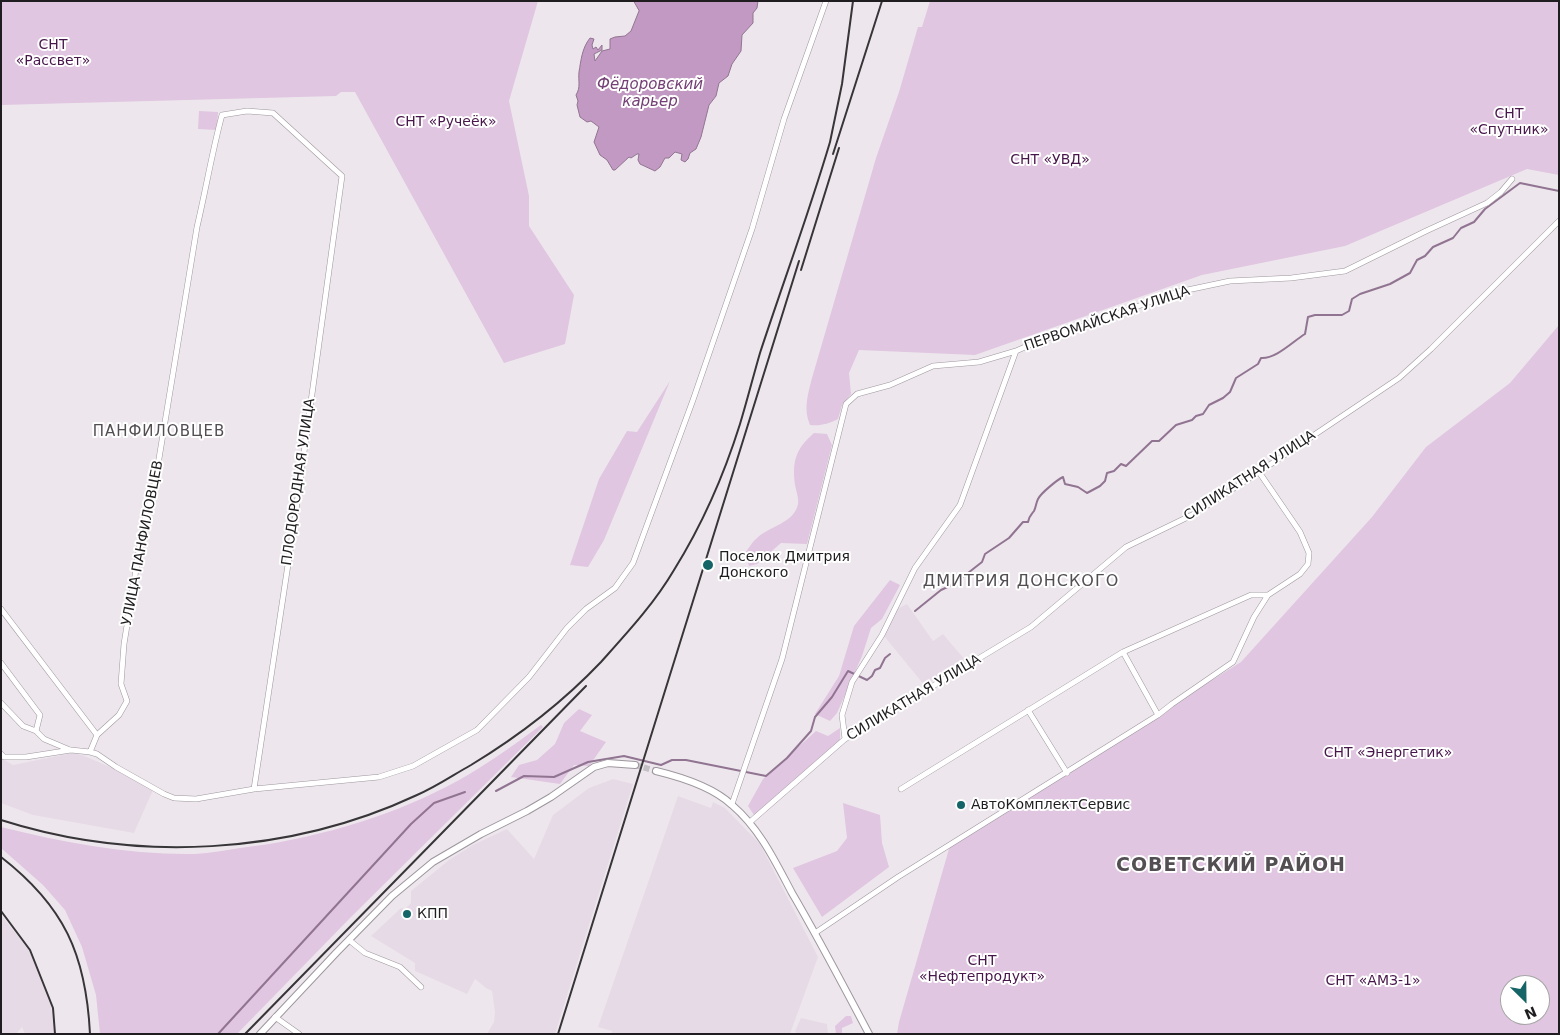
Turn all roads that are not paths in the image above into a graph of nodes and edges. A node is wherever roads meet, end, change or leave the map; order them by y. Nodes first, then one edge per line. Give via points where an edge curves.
1 (826, 1) edge
2 (222, 115) joint
3 (1512, 178) dead end
4 (1559, 222) edge
5 (1016, 351) junction
6 (1259, 472) junction
7 (1268, 595) junction
8 (1, 610) edge
9 (1123, 652) junction
10 (1, 663) edge
11 (1, 703) edge
12 (1028, 710) junction
13 (1158, 714) junction
14 (36, 731) junction
15 (97, 735) junction
16 (845, 740) junction
17 (71, 750) junction
18 (90, 752) junction
19 (1, 754) edge
20 (634, 764) tunnel mouth
21 (656, 771) tunnel mouth
22 (1067, 772) junction
23 (254, 789) junction
24 (901, 789) dead end
25 (732, 804) junction
26 (750, 822) junction
27 (815, 933) junction
28 (349, 940) junction
29 (420, 987) dead end
30 (275, 1017) junction
31 (260, 1034) edge
32 (299, 1034) edge
33 (869, 1034) edge

1 - 23 street via 784,119 752,229 693,400 633,562 622,580 567,628 530,677 477,730 399,772 379,777
2 - 15 street, УЛИЦА ПАНФИЛОВЦЕВ via 197,226 156,480 143,526 120,684 127,701 119,715
2 - 23 street, ПЛОДОРОДНАЯ УЛИЦА via 247,111 274,113 342,176
3 - 5 street, ПЕРВОМАЙСКАЯ УЛИЦА via 1487,203 1345,271 1230,281 1178,292
4 - 6 street, СИЛИКАТНАЯ УЛИЦА via 1399,378
5 - 16 street, ПЕРВОМАЙСКАЯ УЛИЦА via 960,505 915,568 882,635 852,682 842,715
5 - 25 street via 979,362 933,366 890,385 857,394 846,404 782,659
6 - 7 street via 1300,532 1309,553 1308,564 1300,574
6 - 16 street, СИЛИКАТНАЯ УЛИЦА via 1192,515 1126,547 1031,627
7 - 9 street via 1251,595
7 - 13 street via 1233,662
8 - 15 street
9 - 12 street
9 - 13 street
10 - 14 street via 40,715
11 - 14 street via 23,726
12 - 22 street
12 - 24 street
13 - 22 street
14 - 17 street via 44,739
15 - 18 street, УЛИЦА ПАНФИЛОВЦЕВ
16 - 26 street, СИЛИКАТНАЯ УЛИЦА
17 - 18 street
17 - 19 street via 26,757 4,757
18 - 23 street via 174,798 196,799
20 - 28 street via 608,763 594,767 551,797 446,854 392,896
21 - 25 street via 714,792
22 - 27 street via 898,876
25 - 26 street
26 - 27 street via 770,850
27 - 33 street
28 - 29 street via 364,953 400,967
28 - 30 street
30 - 31 street
30 - 32 street

